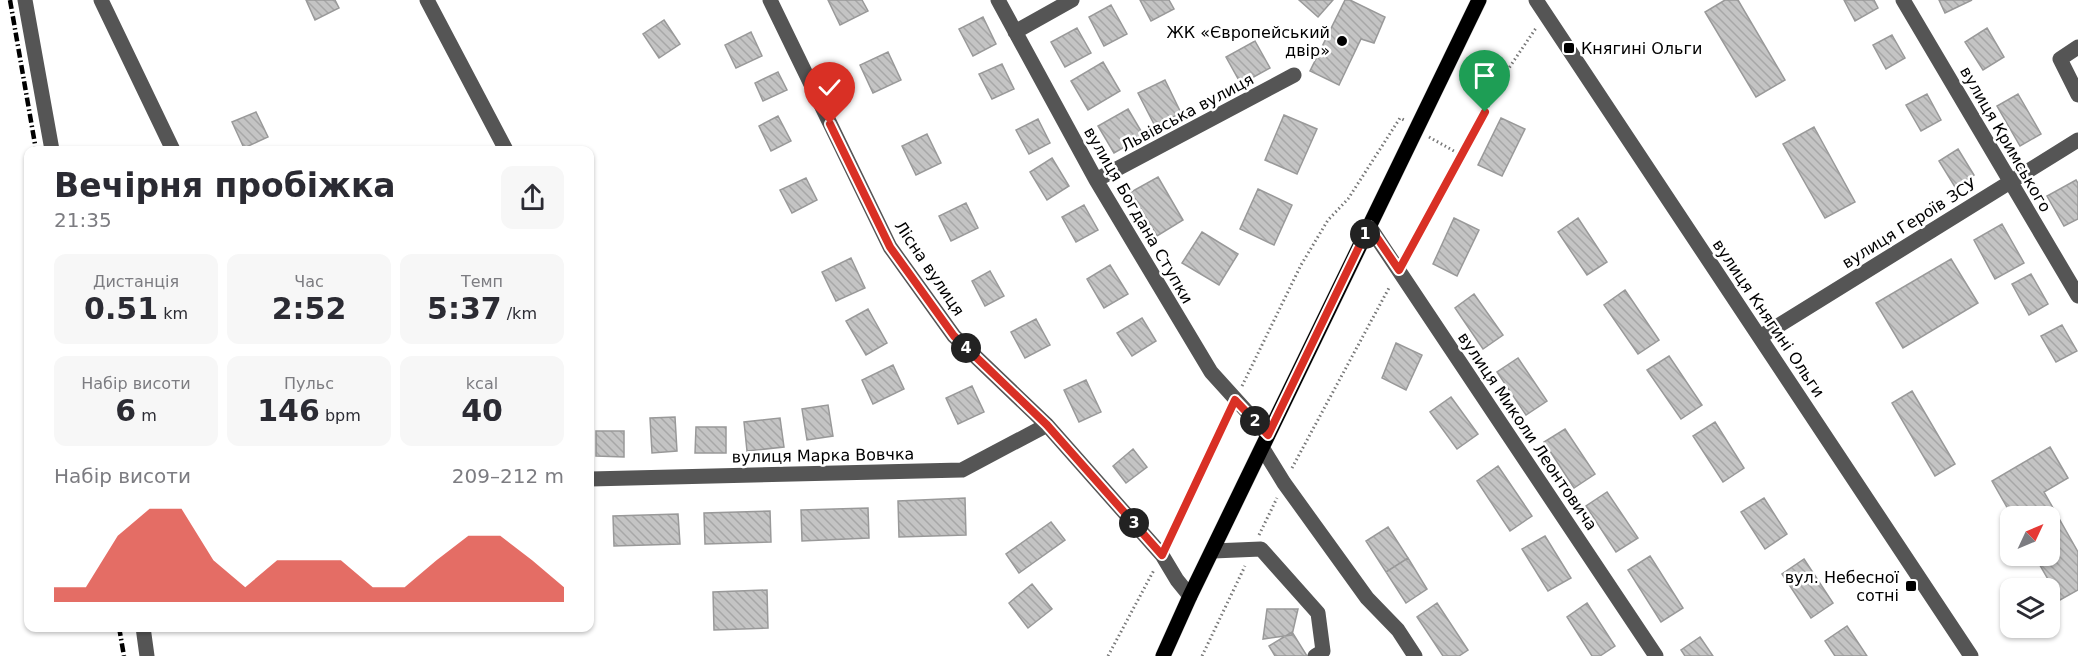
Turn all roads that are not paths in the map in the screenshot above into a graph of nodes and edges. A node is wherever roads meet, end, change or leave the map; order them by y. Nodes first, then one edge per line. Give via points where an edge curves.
1 (25, 0) edge
2 (101, 0) edge
3 (427, 0) edge
4 (770, 0) edge
5 (998, 0) edge
6 (1072, 0) edge
7 (1479, 0) edge
8 (1903, 0) edge
9 (1539, 3) edge
10 (1015, 32) junction
11 (2078, 47) edge
12 (1294, 75) dead end
13 (2078, 95) edge
14 (2078, 140) edge
15 (51, 146) edge
16 (171, 146) edge
17 (504, 146) edge
18 (1096, 180) junction
19 (2011, 180) junction
20 (1369, 226) junction
21 (2078, 296) edge
22 (1760, 337) junction
23 (1047, 425) junction
24 (1265, 442) junction
25 (594, 479) edge
26 (1213, 551) junction
27 (1190, 596) junction
28 (144, 632) edge
29 (1163, 655) edge
30 (147, 656) edge
31 (1315, 656) edge
32 (1415, 656) edge
33 (1656, 656) edge
34 (1971, 656) edge

1 - 15 street
2 - 16 street
3 - 17 street
4 - 23 street, Лісна вулиця via 890,247 954,336
5 - 10 street, вулиця Богдана Ступки
6 - 10 street
7 - 20 main road
8 - 19 street, вулиця Кримського
9 - 22 street, вулиця Княгині Ольги
10 - 18 street, вулиця Богдана Ступки
11 - 13 street via 2060,59
12 - 18 street, Львівська вулиця
14 - 19 street, вулиця Героїв ЗСУ
18 - 24 street, вулиця Богдана Ступки via 1211,372
19 - 21 street, вулиця Кримського
19 - 22 street, вулиця Героїв ЗСУ
20 - 24 main road
20 - 33 street, вулиця Миколи Леонтовича
22 - 34 street, вулиця Княгині Ольги
23 - 25 street, вулиця Марка Вовчка via 962,470
23 - 27 street, Лісна вулиця via 1162,555
24 - 26 main road
24 - 32 street, вулиця Богдана Ступки via 1284,483 1367,598 1398,630
26 - 27 main road
26 - 31 street via 1261,549 1318,613 1323,651
27 - 29 main road
28 - 30 street

